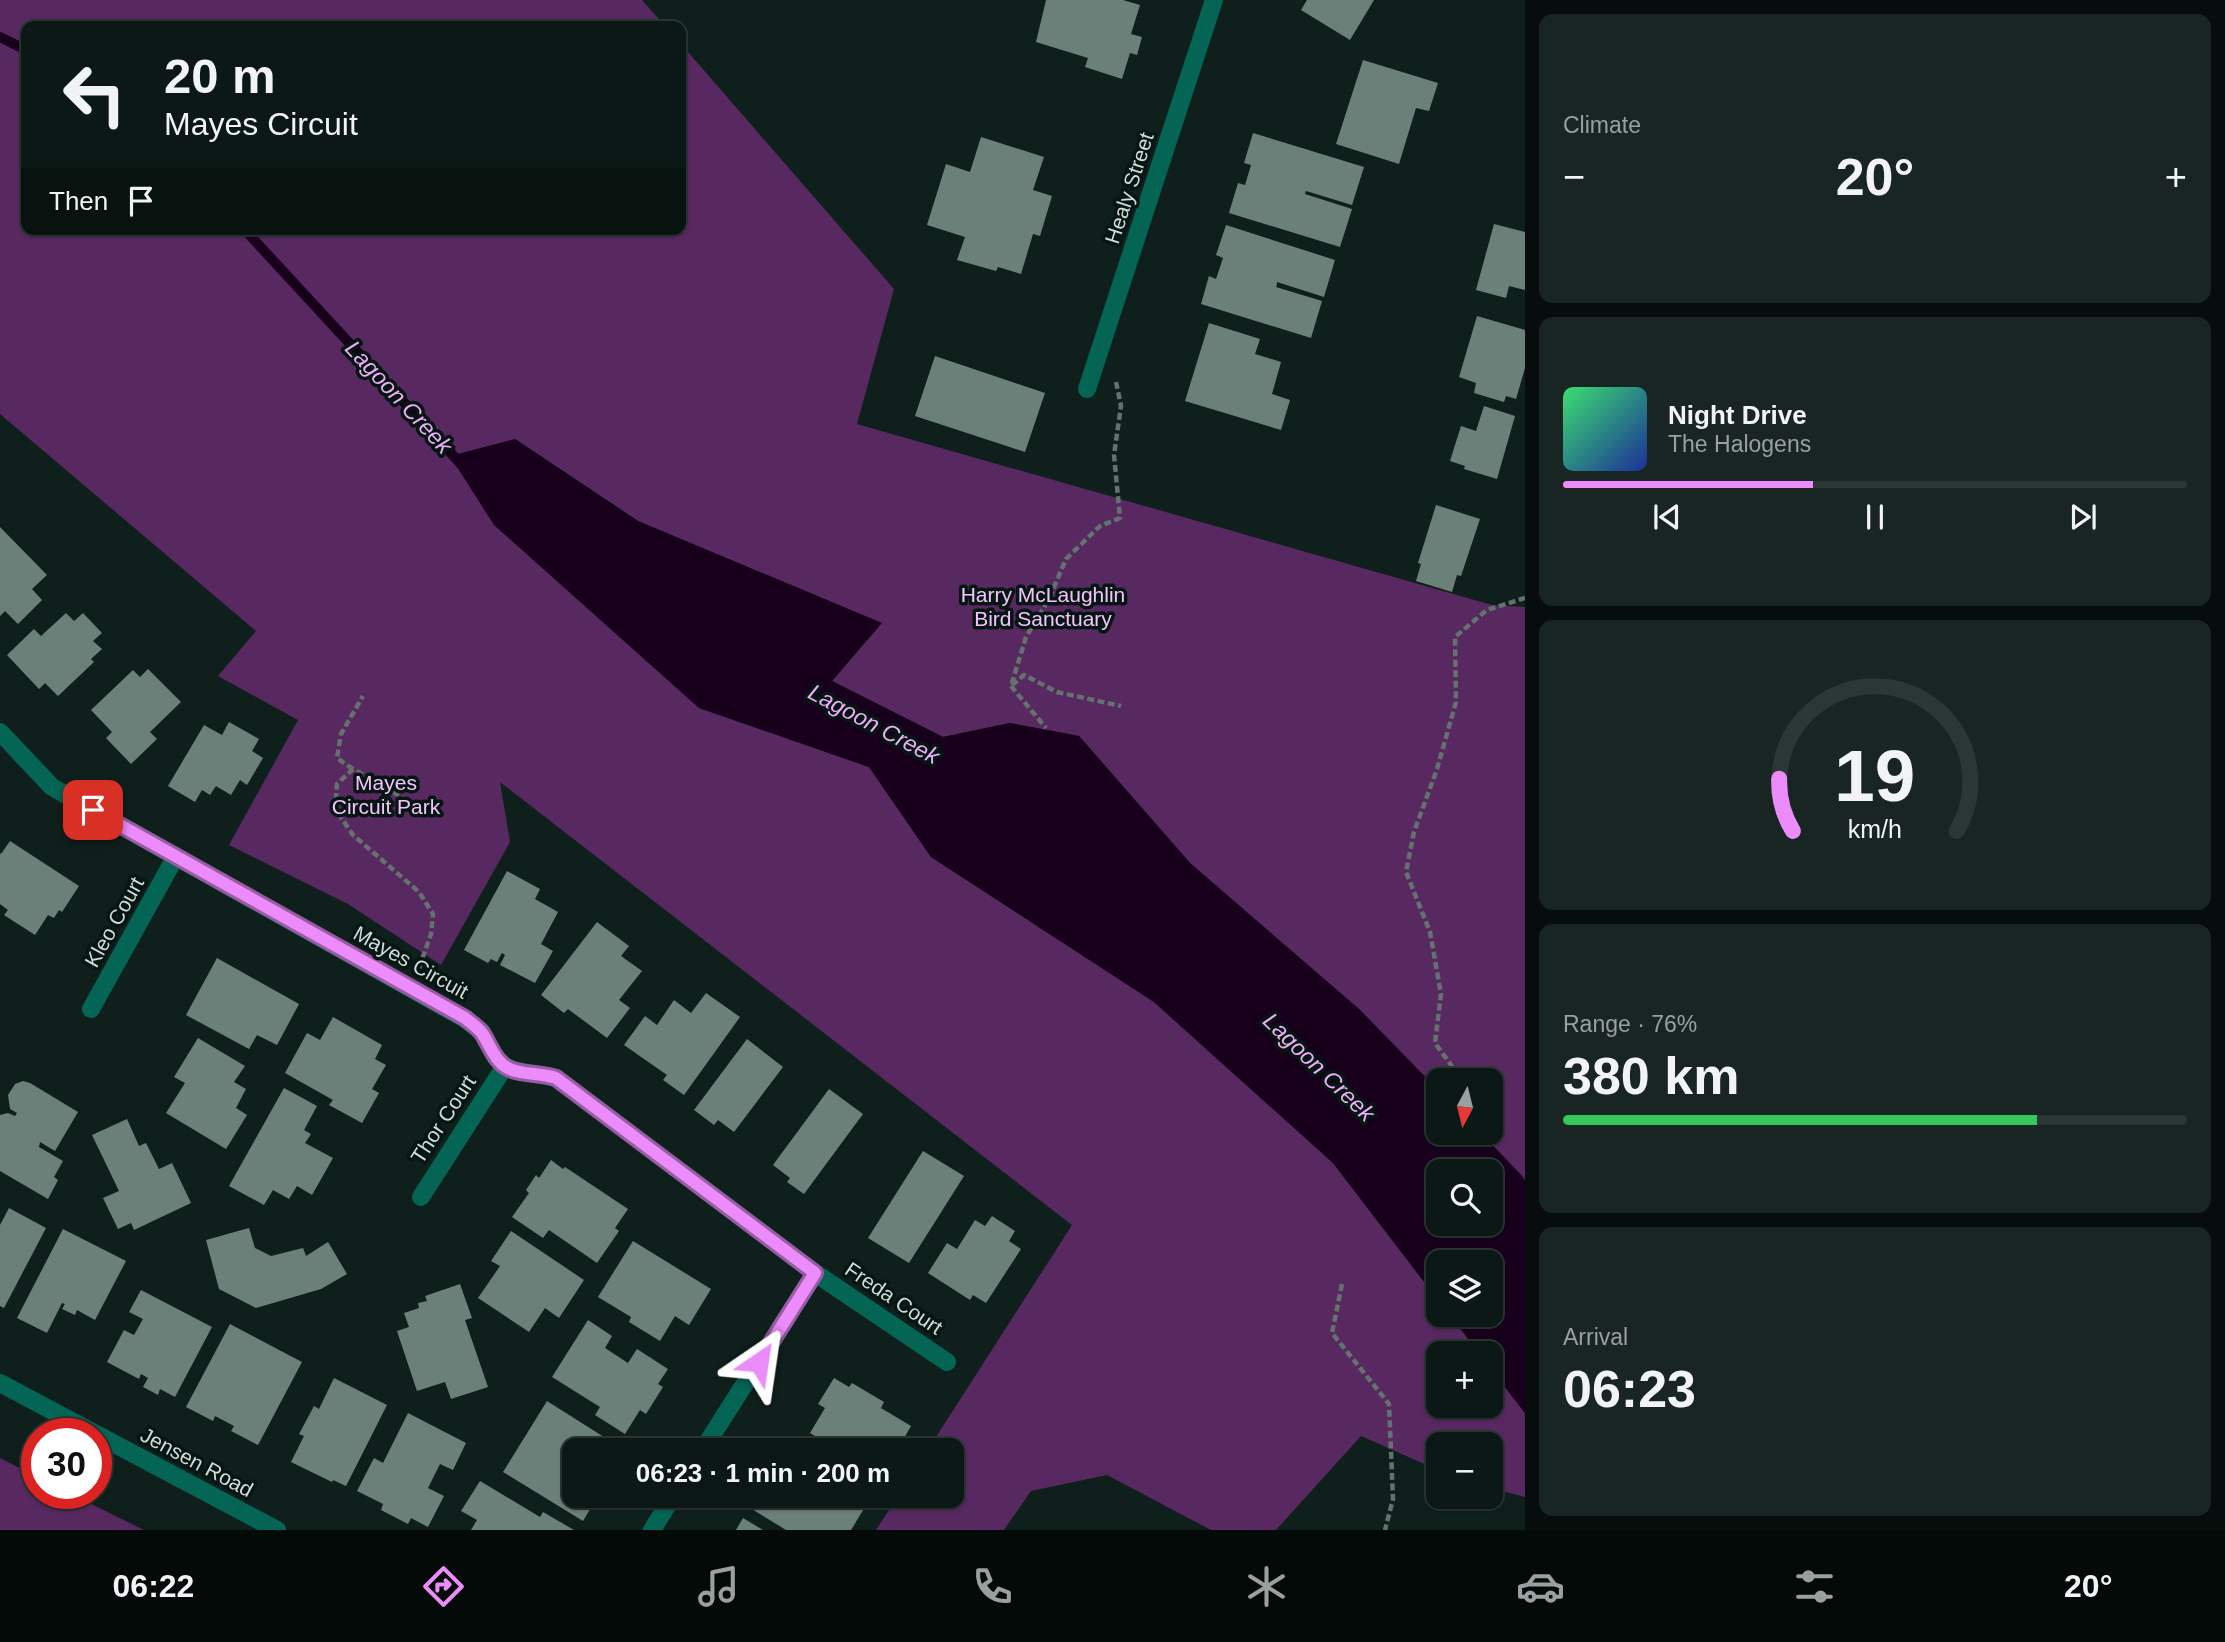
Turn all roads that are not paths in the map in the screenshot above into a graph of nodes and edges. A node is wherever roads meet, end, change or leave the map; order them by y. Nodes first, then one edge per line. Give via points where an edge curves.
1 (1214, 0) edge
2 (1087, 389) dead end
3 (0, 732) edge
4 (176, 856) junction
5 (91, 1009) dead end
6 (505, 1066) junction
7 (421, 1197) dead end
8 (815, 1273) junction
9 (947, 1362) dead end
10 (0, 1383) edge
11 (65, 1418) edge
12 (710, 1438) edge
13 (112, 1443) edge
14 (666, 1508) edge
15 (277, 1530) edge
16 (652, 1530) edge

1 - 2 street, Healy Street
3 - 4 street, Mayes Circuit via 52,787
4 - 5 street, Kleo Court
4 - 6 street, Mayes Circuit via 475,1026
6 - 7 street, Thor Court
6 - 8 street via 556,1078
8 - 9 street, Freda Court
8 - 12 street
10 - 11 street, Jensen Road
13 - 15 street, Jensen Road
14 - 16 street

